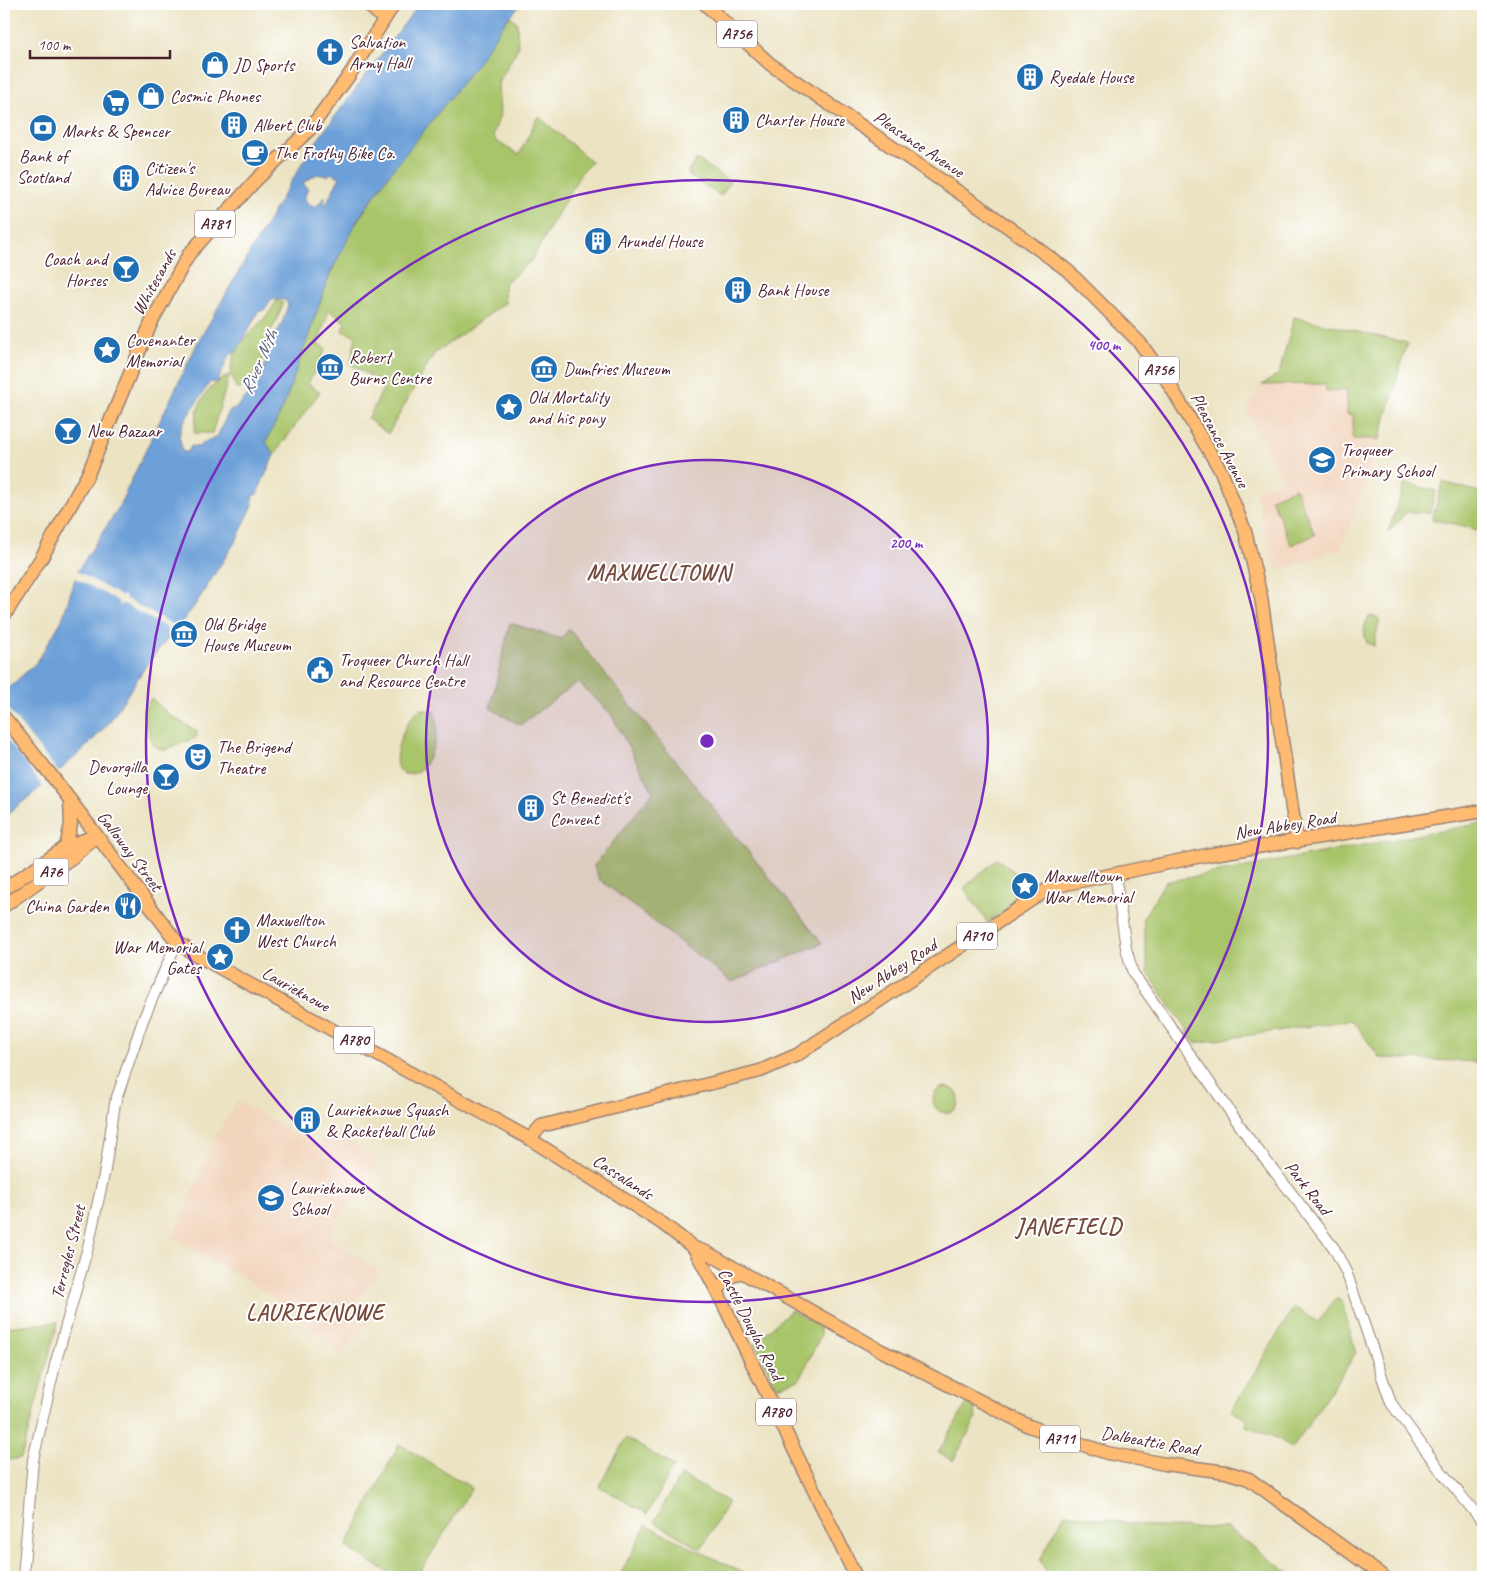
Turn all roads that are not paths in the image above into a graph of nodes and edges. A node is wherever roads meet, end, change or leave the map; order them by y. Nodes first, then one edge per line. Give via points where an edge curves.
1 (366, 4) edge
2 (394, 4) edge
3 (705, 4) edge
4 (384, 18) junction
5 (4, 616) edge
6 (4, 717) edge
7 (70, 801) junction
8 (1483, 811) edge
9 (96, 836) junction
10 (1298, 842) junction
11 (66, 847) junction
12 (1115, 873) junction
13 (4, 889) edge
14 (4, 906) edge
15 (177, 942) junction
16 (530, 1139) junction
17 (694, 1248) junction
18 (705, 1271) junction
19 (740, 1272) junction
20 (717, 1291) junction
21 (1483, 1522) edge
22 (23, 1577) edge
23 (856, 1577) edge
24 (1384, 1577) edge

1 - 4 main road
2 - 4 main road, Whitesands / A781
3 - 10 main road, Pleasance Avenue / A756 via 770,64 982,208 1067,270 1140,343 1166,379 1220,471 1245,531 1261,597
4 - 5 main road, Whitesands / A781 via 348,77 309,130 256,180 189,254 152,320 88,474 42,557
6 - 7 main road, Galloway Street / A780
7 - 9 main road, Galloway Street / A780
7 - 11 main road via 71,824
8 - 10 main road, New Abbey Road / A710
9 - 11 main road, A76
9 - 14 main road, A76 via 74,856
9 - 15 main road, Galloway Street / A780
10 - 12 main road, New Abbey Road / A710
11 - 13 main road, A76
12 - 16 main road, New Abbey Road / A710 via 1051,887 797,1055 760,1071 541,1126
12 - 21 street, Park Road via 1124,939 1133,973 1250,1140 1334,1248 1348,1274 1391,1403
15 - 16 main road, Laurieknowe / A780
15 - 22 street, Terregles Street via 143,1020 115,1103 105,1170 88,1247 33,1460
16 - 17 main road, Cassalands / A780 via 663,1224
17 - 18 main road, Castle Douglas Road / A780
17 - 19 main road, Dalbeattie Road / A711
18 - 19 main road, Dalbeattie Road / A711 via 717,1266
18 - 20 main road, Castle Douglas Road / A780
19 - 20 main road
19 - 24 main road, Dalbeattie Road / A711 via 902,1362 1028,1426 1107,1453 1226,1472 1249,1479
20 - 23 main road, Castle Douglas Road / A780

